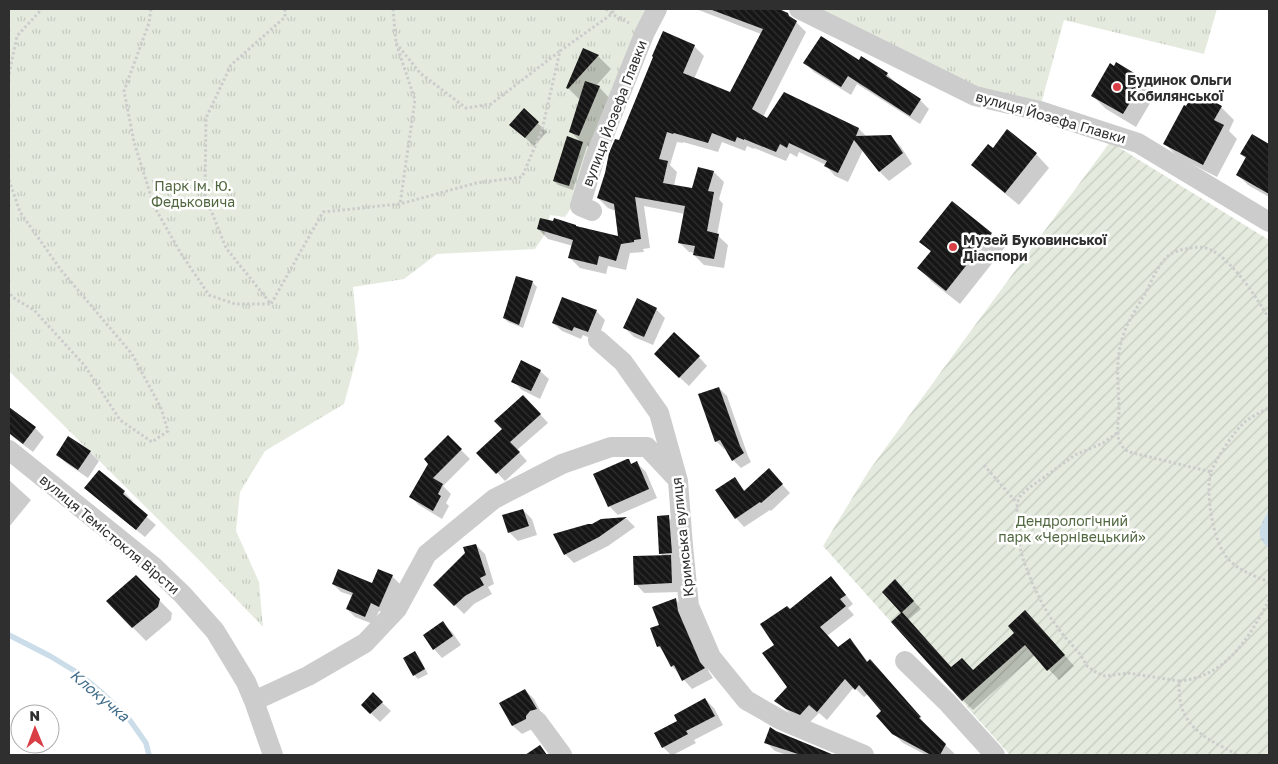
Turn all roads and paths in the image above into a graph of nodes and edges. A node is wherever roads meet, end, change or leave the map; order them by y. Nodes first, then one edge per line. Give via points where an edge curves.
1 (42, 9) edge
2 (151, 9) edge
3 (285, 9) edge
4 (393, 9) edge
5 (606, 9) edge
6 (614, 9) edge
7 (657, 9) edge
8 (799, 9) edge
9 (612, 14) junction
10 (645, 32) junction
11 (396, 43) junction
12 (560, 51) junction
13 (9, 74) edge
14 (9, 180) edge
15 (400, 204) junction
16 (592, 211) dead end
17 (1269, 222) edge
18 (9, 291) edge
19 (271, 304) junction
20 (1269, 319) edge
21 (598, 340) dead end
22 (1269, 408) edge
23 (1118, 433) junction
24 (9, 450) edge
25 (984, 465) dead end
26 (1211, 472) junction
27 (678, 480) junction
28 (1017, 503) junction
29 (1269, 582) edge
30 (1269, 600) edge
31 (905, 661) dead end
32 (1179, 681) junction
33 (254, 701) junction
34 (538, 721) dead end
35 (273, 755) edge
36 (562, 755) edge
37 (864, 755) edge
38 (995, 755) edge
39 (1238, 755) edge

1 - 13 path via 17,36
2 - 19 path via 124,91 134,142 154,206 209,295 235,304
3 - 19 path via 285,17 231,65 206,118 205,195 226,248
4 - 11 path
5 - 9 path
6 - 9 path
7 - 10 street, вулиця Йозефа Главки
8 - 17 street, вулиця Йозефа Главки via 975,96 1040,111 1138,143
9 - 10 path
9 - 12 path
10 - 16 street, вулиця Йозефа Главки via 595,157 580,206
11 - 12 path via 420,73 466,108 491,104
11 - 15 path via 415,100
12 - 15 path via 542,130 522,177 476,183
14 - 18 path via 20,212 61,270 132,354 161,408 168,431 152,442 120,420 85,366 34,310 12,297
15 - 19 path via 323,212
20 - 23 path via 1232,267 1211,250 1194,247 1168,256 1160,265 1121,342
21 - 27 street, Кримська вулиця via 623,362 659,413
22 - 26 path via 1241,426
23 - 26 path via 1120,444 1128,452
23 - 28 path via 1060,466 1029,488
24 - 33 street, вулиця Темістокля Вірсти via 154,566 183,595 215,631
25 - 28 path
26 - 29 path via 1211,508 1222,550 1238,568
27 - 33 street via 647,447 611,447 562,464 494,498 427,554 397,609 364,642 308,676
27 - 37 street, Кримська вулиця via 689,606 711,657 746,700 781,720
28 - 32 path via 1019,543 1033,585 1050,617 1087,666 1105,676 1128,673
30 - 32 path via 1238,650 1226,661 1210,673
31 - 38 street
32 - 39 path via 1187,720 1206,738
33 - 35 street, вулиця Темістокля Вірсти
34 - 36 street

